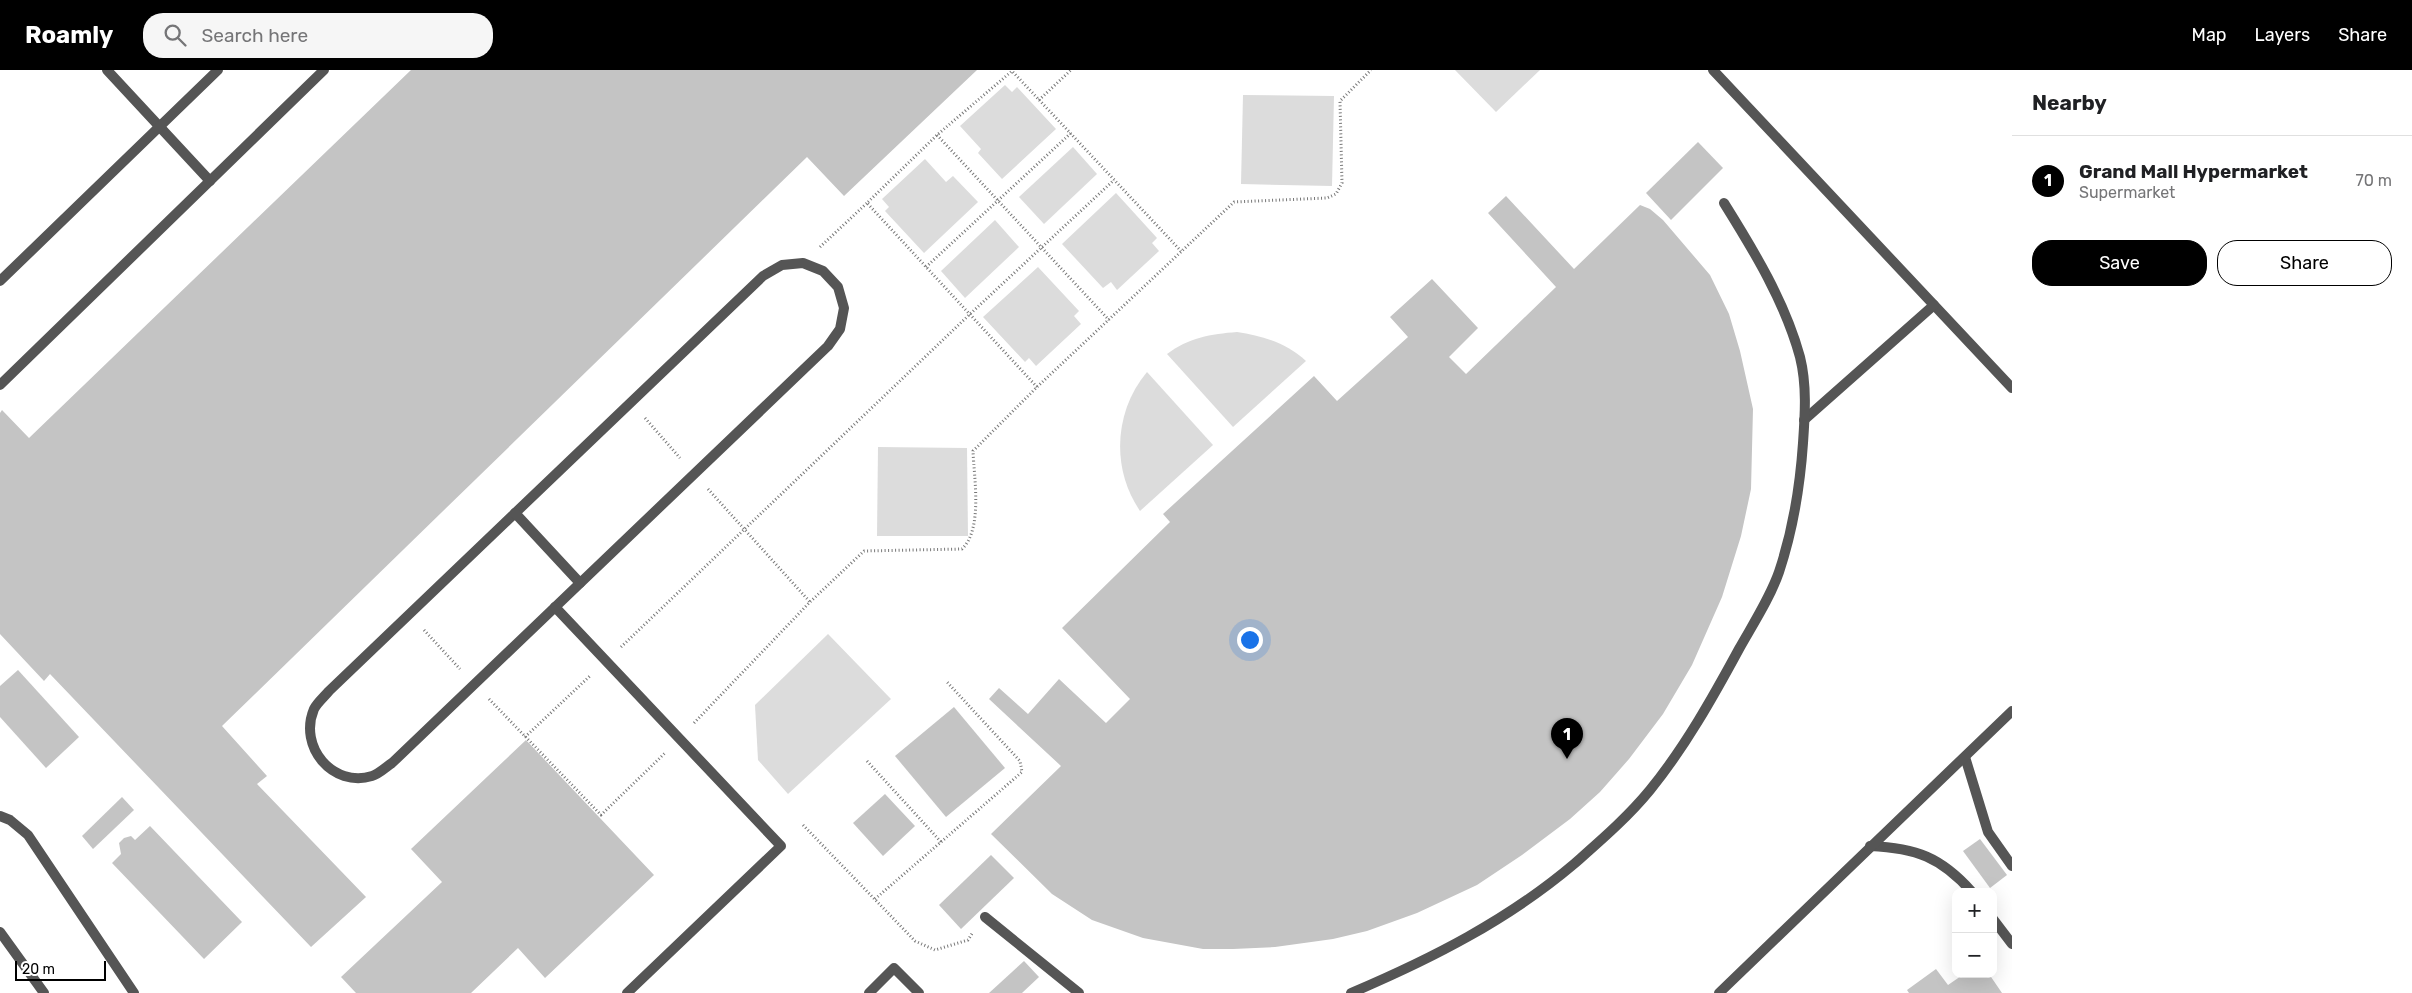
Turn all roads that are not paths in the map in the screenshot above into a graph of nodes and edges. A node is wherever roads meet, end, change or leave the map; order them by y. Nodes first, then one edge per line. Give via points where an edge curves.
1 (107, 70) edge
2 (218, 70) edge
3 (324, 70) edge
4 (1713, 70) edge
5 (159, 127) junction
6 (210, 181) junction
7 (1724, 203) dead end
8 (0, 281) edge
9 (1934, 305) junction
10 (0, 385) edge
11 (2012, 388) edge
12 (1804, 420) junction
13 (515, 513) junction
14 (580, 583) junction
15 (555, 608) junction
16 (2012, 711) edge
17 (1964, 757) junction
18 (0, 816) edge
19 (1870, 846) junction
20 (2012, 866) edge
21 (1968, 888) edge
22 (985, 917) road end
23 (1997, 924) edge
24 (0, 932) edge
25 (2012, 944) edge
26 (44, 993) edge
27 (134, 993) edge
28 (627, 993) edge
29 (869, 993) edge
30 (919, 993) edge
31 (1079, 993) edge
32 (1351, 993) edge
33 (1719, 993) edge

1 - 5 street
2 - 5 street
3 - 6 street
4 - 9 street
5 - 6 street
5 - 8 street
6 - 10 street
7 - 12 street via 1754,252 1787,321 1800,359
9 - 11 street
9 - 12 street
12 - 32 street via 1794,517 1778,574 1718,687 1650,791 1619,824 1572,865 1488,927 1397,974
13 - 14 street
13 - 14 street via 763,276 782,265 803,263 823,271 838,287 844,308 840,329 828,346
13 - 15 street via 328,691 314,709 309,731 315,753 330,770 350,778 373,776 392,763
14 - 15 street
15 - 28 street via 781,846
16 - 17 street
17 - 19 street
17 - 20 street via 1988,832
18 - 27 street via 28,835
19 - 21 street via 1898,847 1929,856 1956,874
19 - 33 street
22 - 31 street
23 - 25 street
24 - 26 street
29 - 30 street via 894,968

